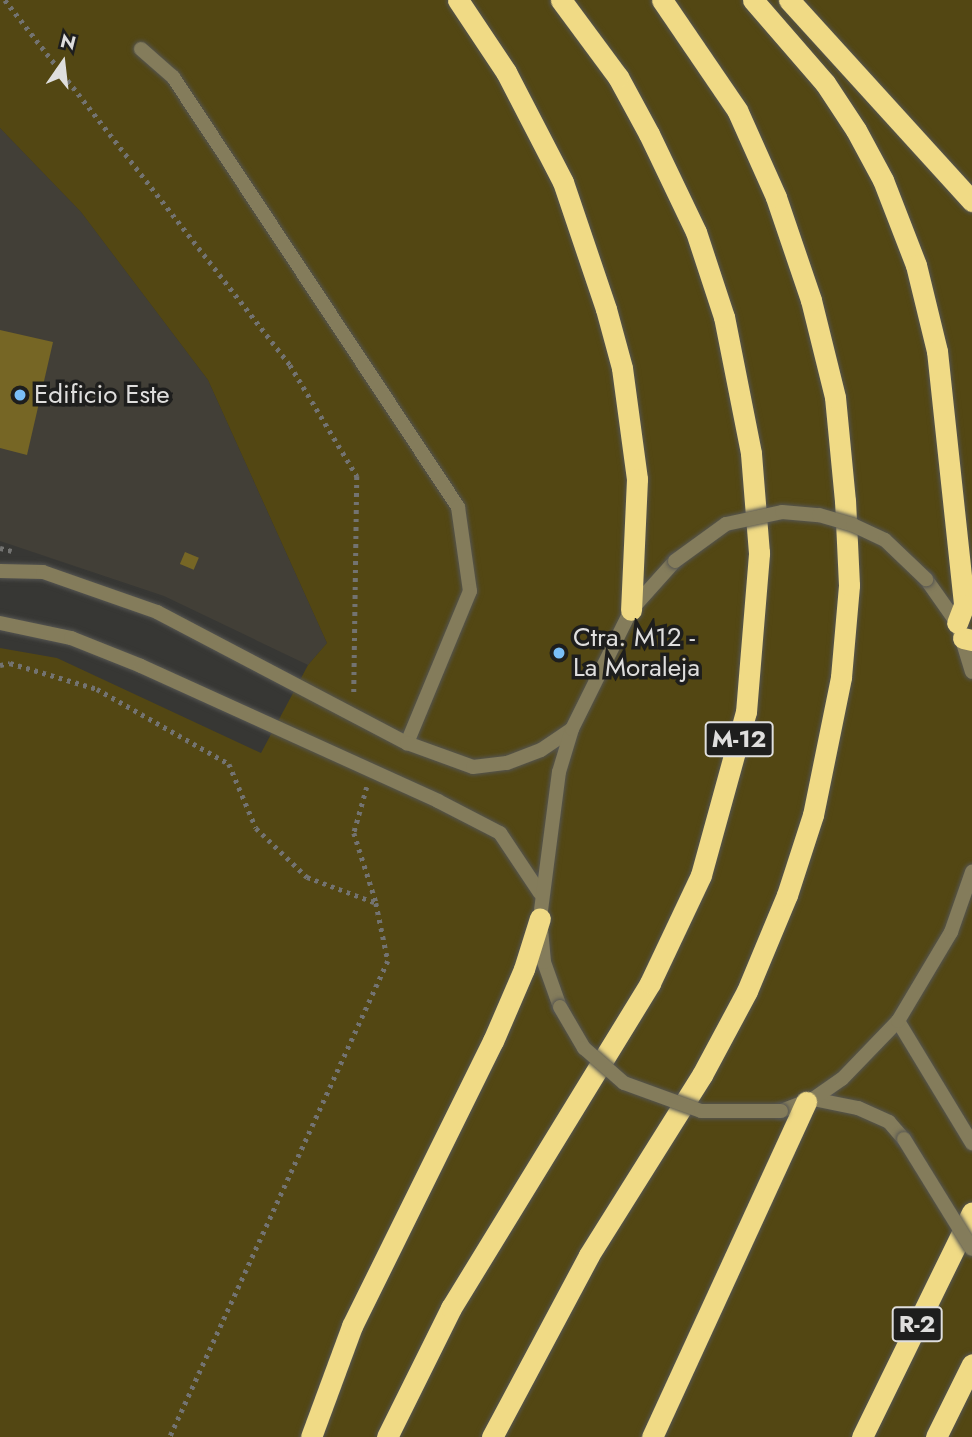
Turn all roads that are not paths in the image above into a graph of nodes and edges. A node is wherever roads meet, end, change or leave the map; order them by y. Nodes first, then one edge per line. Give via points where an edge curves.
1 (458, 0) edge
2 (561, 0) edge
3 (662, 0) edge
4 (753, 0) edge
5 (789, 0) edge
6 (141, 49) dead end
7 (972, 201) edge
8 (0, 571) edge
9 (631, 610) junction
10 (0, 623) edge
11 (964, 634) edge
12 (972, 672) edge
13 (572, 729) junction
14 (407, 743) junction
15 (972, 872) edge
16 (540, 893) junction
17 (540, 918) junction
18 (898, 1021) junction
19 (809, 1100) junction
20 (972, 1143) edge
21 (972, 1212) edge
22 (972, 1249) edge
23 (972, 1364) edge
24 (972, 1382) edge
25 (311, 1437) edge
26 (387, 1437) edge
27 (492, 1437) edge
28 (652, 1437) edge
29 (862, 1437) edge
30 (936, 1437) edge
31 (949, 1437) edge

1 - 9 highway via 506,72 563,182 610,321 622,368 637,479
2 - 26 highway, M-12 via 618,77 649,134 696,232 724,317 751,453 759,554 746,712 701,875 650,983 451,1308
3 - 27 highway via 737,110 776,197 811,300 835,397 845,501 849,585 841,677 813,815 787,895 747,991 702,1075 589,1255
4 - 11 highway via 816,72 856,130 883,180 916,265 937,351
5 - 7 highway
6 - 14 street via 173,77 458,507 470,591
8 - 14 street via 43,572 157,612
9 - 11 street, bridge via 675,561 726,524 782,512 819,515 885,540 926,579
9 - 13 street
10 - 16 street via 71,638 141,666 500,833
11 - 12 street
13 - 14 street via 507,763 473,767
13 - 16 street via 559,772
15 - 18 street via 951,932
16 - 17 street
17 - 19 street, bridge via 544,962 559,1007 584,1048 624,1083 701,1111 781,1111
17 - 25 highway via 524,969 492,1041 352,1326
18 - 19 street via 842,1079
18 - 20 street
19 - 22 street, bridge via 858,1108 889,1122
19 - 28 highway
21 - 29 highway, R-2
23 - 30 highway, R-2
24 - 31 highway

